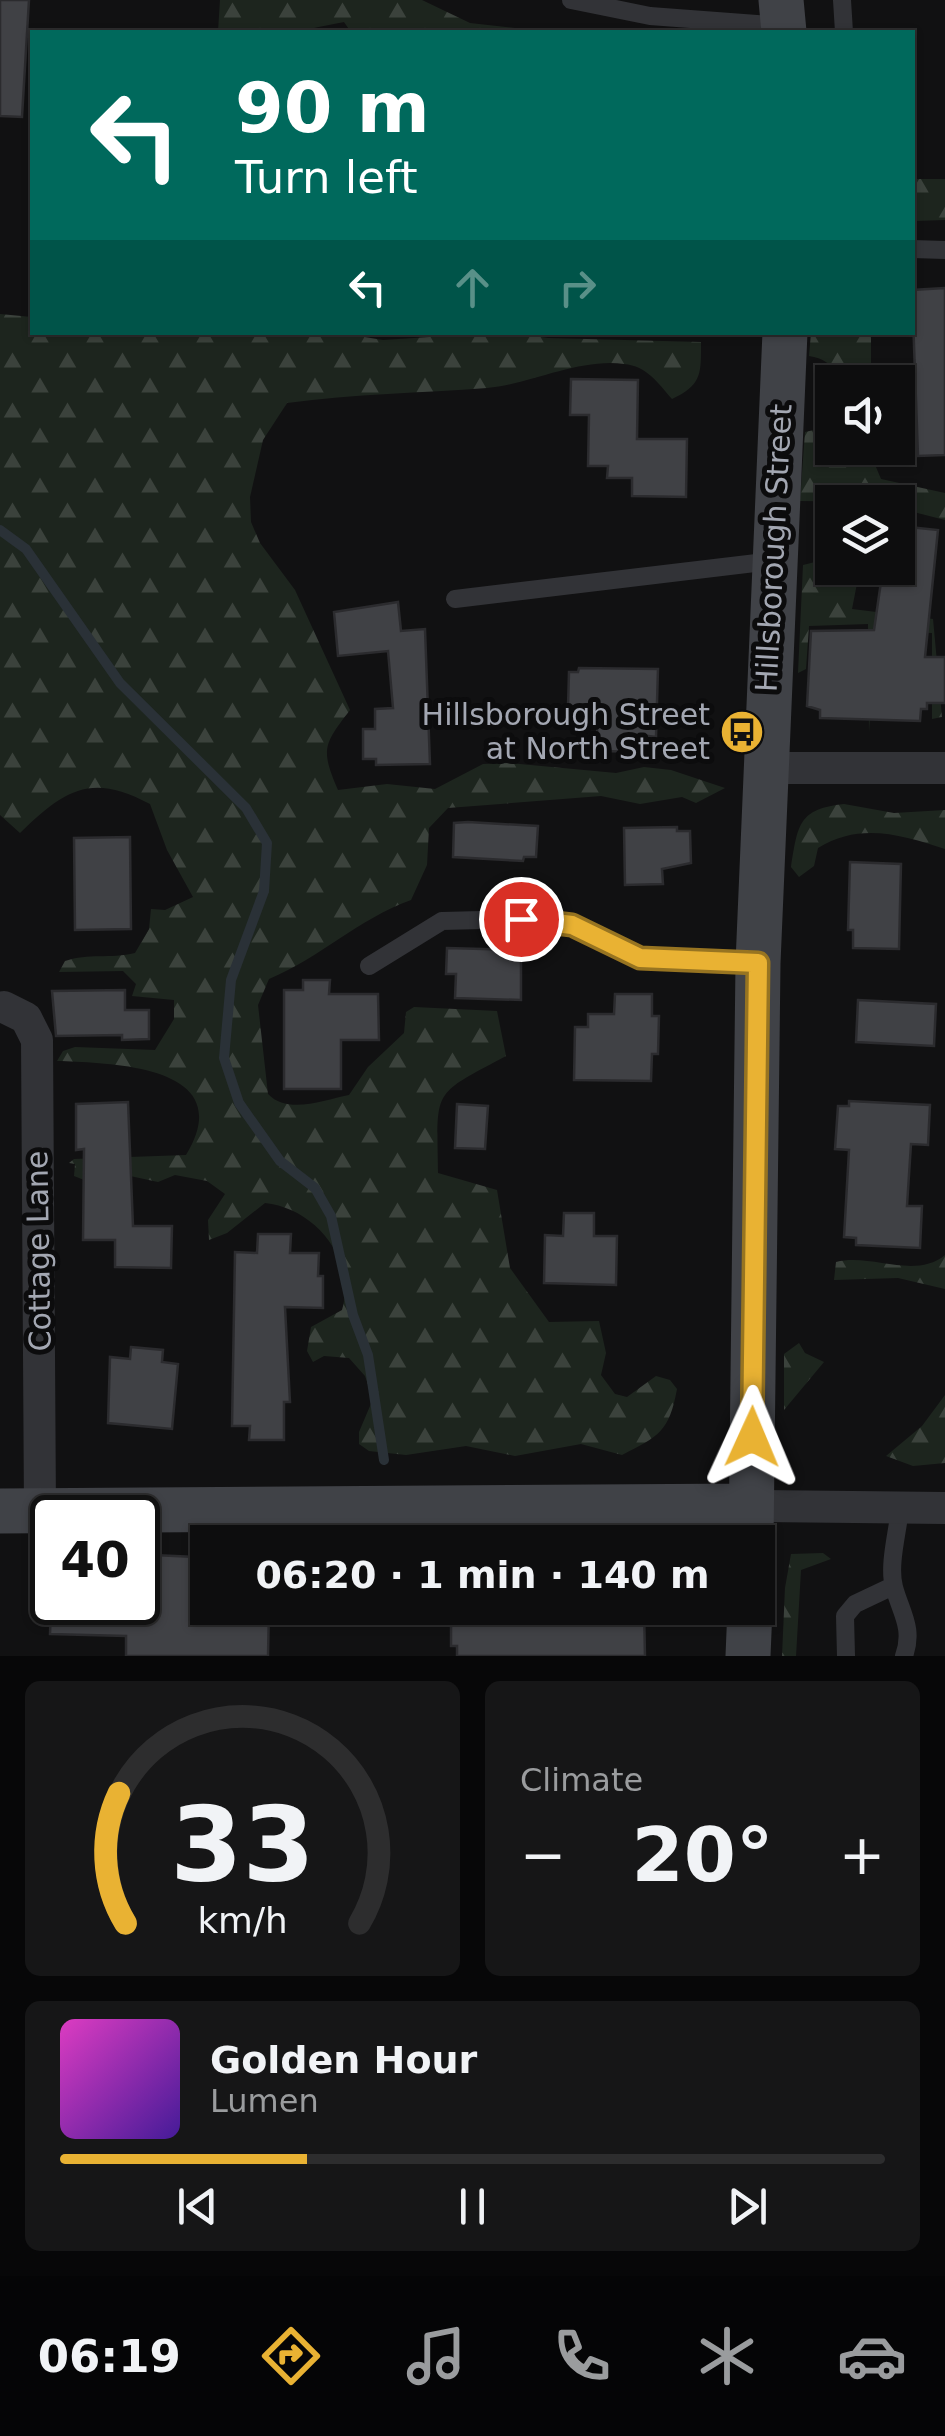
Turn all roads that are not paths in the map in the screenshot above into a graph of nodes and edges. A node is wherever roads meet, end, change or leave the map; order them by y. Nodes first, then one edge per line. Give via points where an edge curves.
1 (570, 0) edge
2 (842, 0) edge
3 (783, 19) edge
4 (844, 30) edge
5 (915, 250) edge
6 (945, 250) edge
7 (785, 335) edge
8 (772, 562) junction
9 (456, 599) dead end
10 (764, 768) junction
11 (945, 768) edge
12 (758, 963) junction
13 (369, 966) dead end
14 (4, 1008) dead end
15 (900, 1508) junction
16 (945, 1508) edge
17 (20, 1511) edge
18 (751, 1524) edge
19 (893, 1586) junction
20 (749, 1625) edge
21 (748, 1656) edge
22 (846, 1656) edge
23 (904, 1656) edge

1 - 3 lane via 650,16
2 - 4 lane
5 - 6 lane
7 - 8 street, Hillsborough Street
8 - 9 lane
8 - 10 street, Hillsborough Street
10 - 11 street
10 - 12 street, Hillsborough Street
12 - 13 lane via 640,958 572,925 521,919 442,921
12 - 18 street, Hillsborough Street
14 - 17 street, Cottage Lane via 26,1018 37,1040
15 - 16 street
15 - 18 street
15 - 19 lane
17 - 18 street
19 - 22 lane via 845,1616
19 - 23 lane via 906,1612
20 - 21 street

